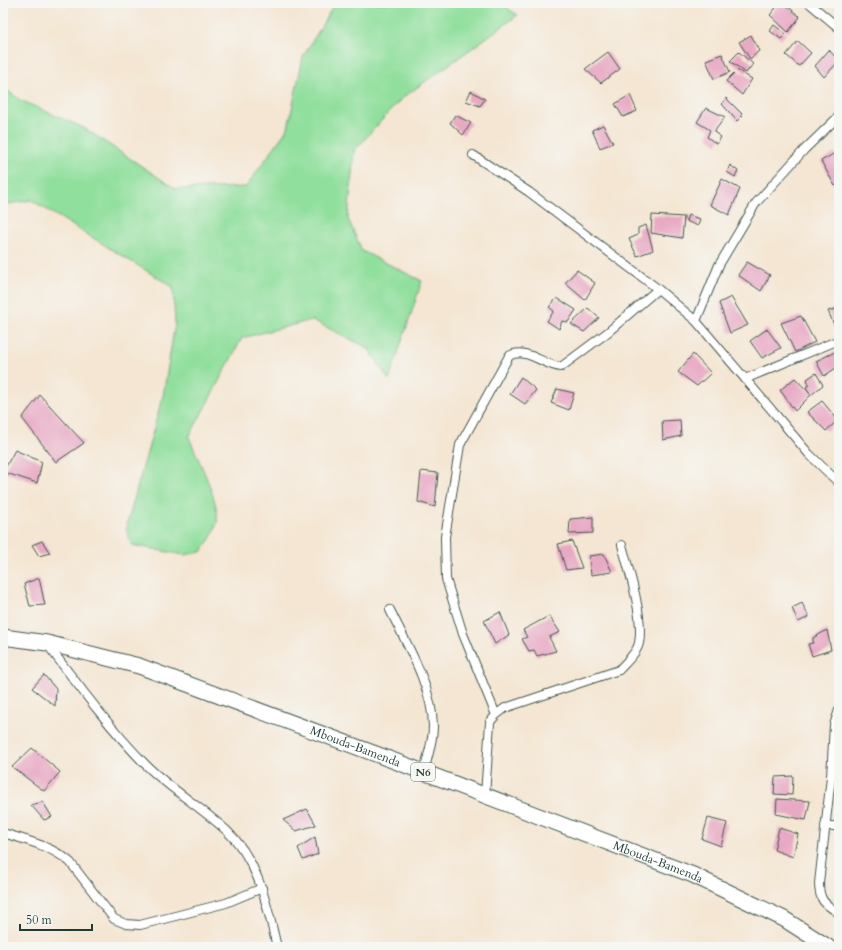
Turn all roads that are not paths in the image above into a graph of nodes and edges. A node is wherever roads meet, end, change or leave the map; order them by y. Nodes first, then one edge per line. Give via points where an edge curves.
1 (809, 3) edge
2 (839, 28) edge
3 (839, 116) edge
4 (473, 155) dead end
5 (658, 289) junction
6 (696, 322) junction
7 (839, 340) edge
8 (746, 379) junction
9 (839, 483) edge
10 (622, 545) dead end
11 (390, 610) dead end
12 (3, 637) edge
13 (47, 643) junction
14 (839, 710) edge
15 (496, 715) junction
16 (424, 772) junction
17 (485, 796) junction
18 (825, 826) junction
19 (839, 826) edge
20 (3, 833) edge
21 (262, 888) junction
22 (839, 913) edge
23 (277, 947) edge
24 (828, 947) edge

1 - 2 street
3 - 6 street via 756,203 719,265
4 - 5 street via 529,192
5 - 6 street
5 - 15 street via 608,332 561,367 554,367 522,352 509,356 460,445 445,537 446,579 463,634
6 - 8 street
7 - 8 street
8 - 9 street via 808,454
10 - 15 street via 640,632 639,644 632,657 619,670 505,708
11 - 16 street via 422,674 428,698 433,728
12 - 13 highway, Mbouda-Bamenda / N6
13 - 16 highway, Mbouda-Bamenda / N6 via 139,666
13 - 21 street via 103,718 146,765 229,833 251,861
14 - 18 street via 834,724
15 - 17 street via 490,722
16 - 17 highway, Mbouda-Bamenda / N6
17 - 24 highway, Mbouda-Bamenda / N6 via 693,875 784,919
18 - 19 street
18 - 22 street via 819,892 823,902
20 - 21 street via 49,848 61,855 70,862 114,919 126,924 140,925 226,903
21 - 23 street

